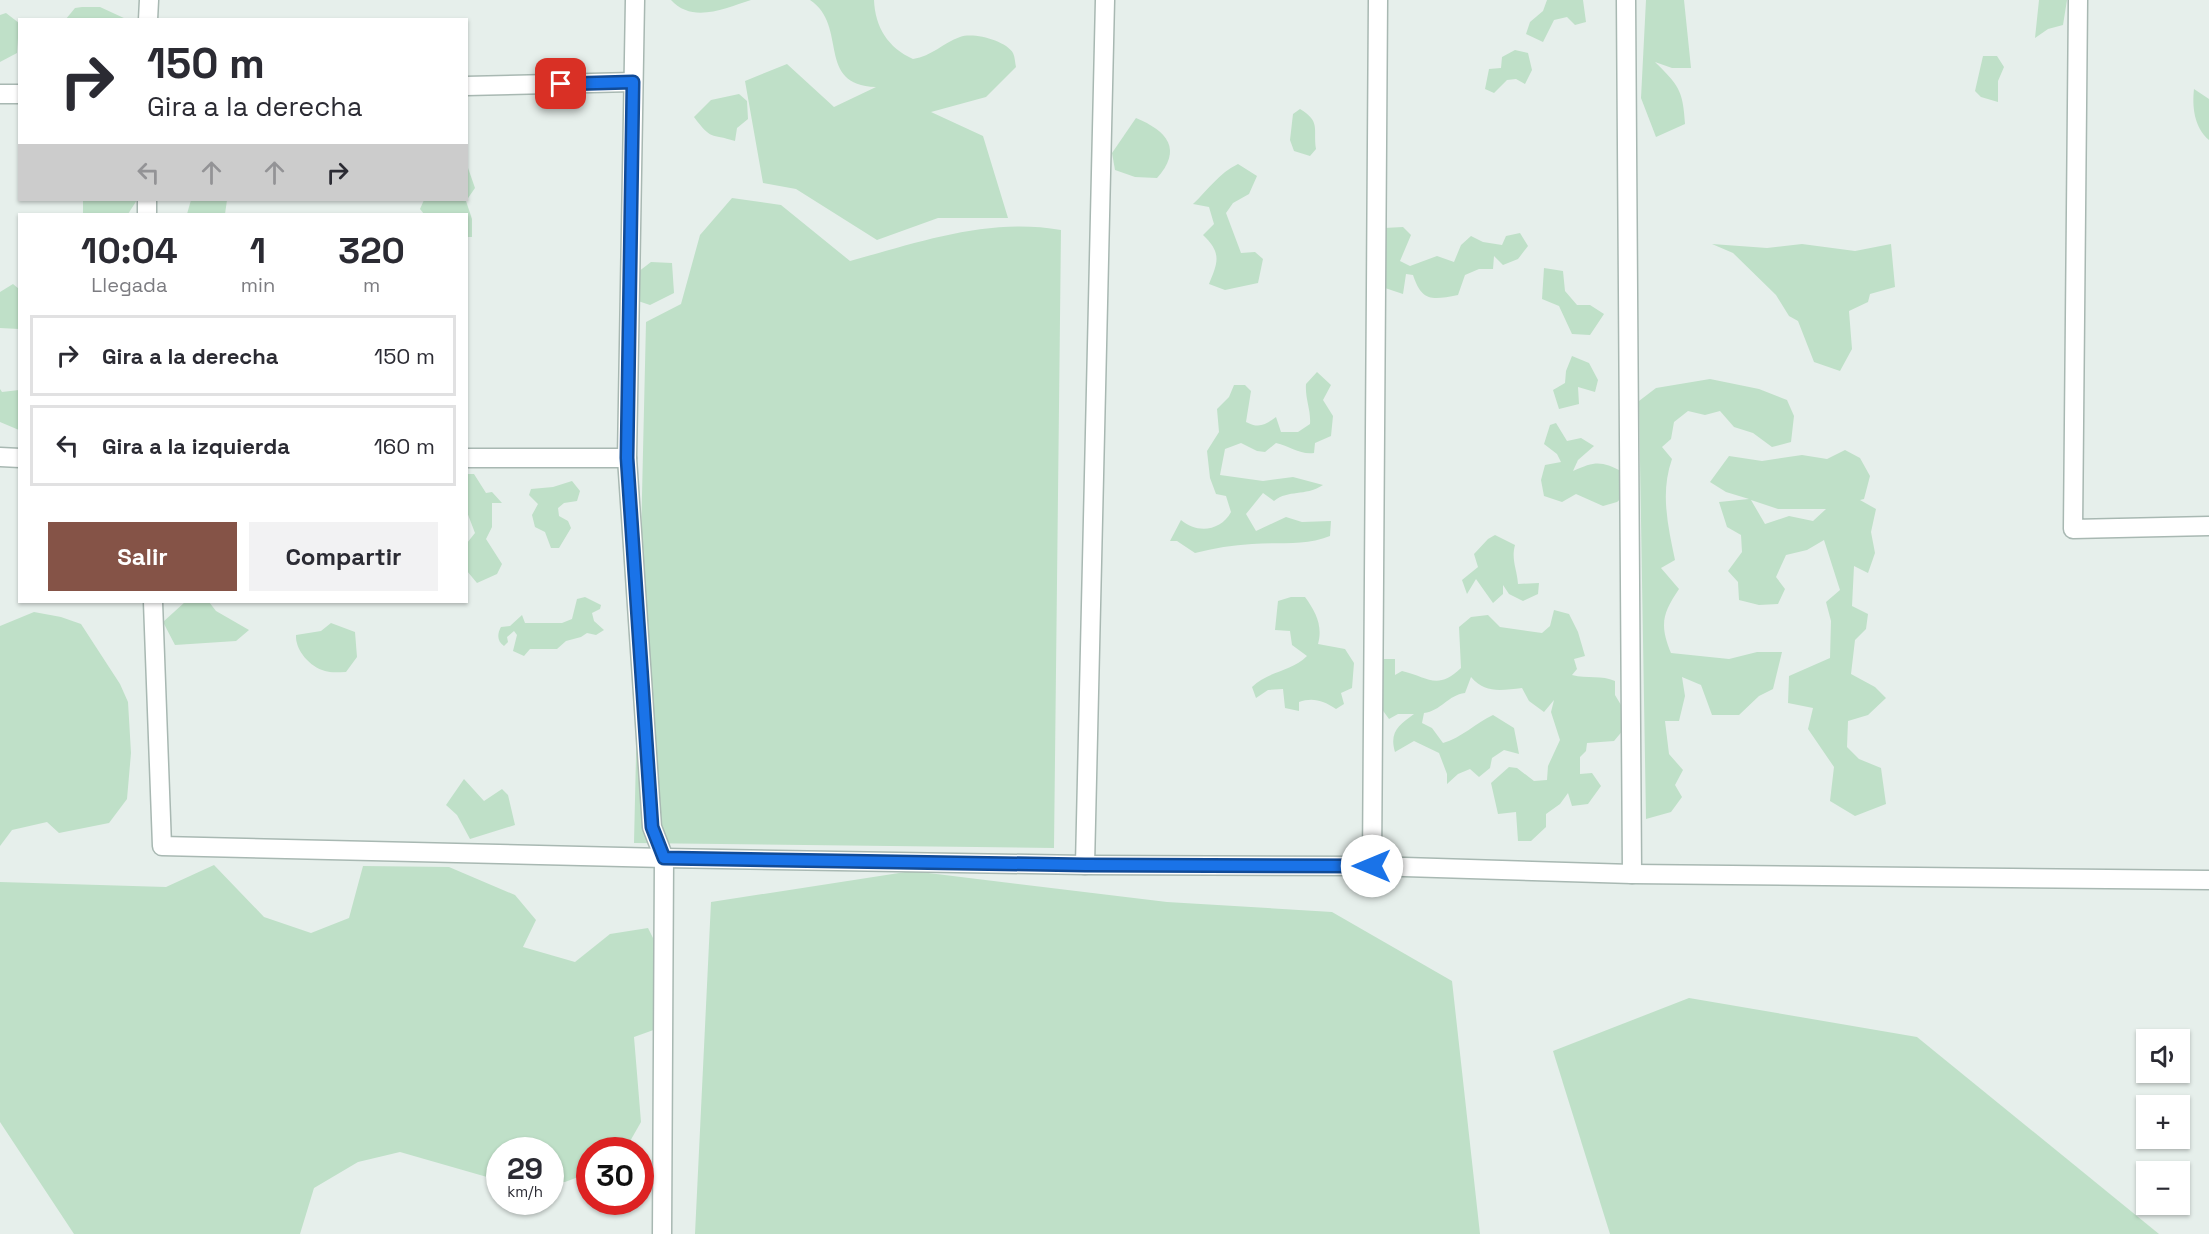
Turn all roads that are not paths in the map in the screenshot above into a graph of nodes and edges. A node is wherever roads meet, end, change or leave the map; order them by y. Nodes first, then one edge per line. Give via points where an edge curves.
1 (148, 0) edge
2 (635, 0) edge
3 (1105, 0) edge
4 (1378, 0) edge
5 (1626, 0) edge
6 (2078, 0) edge
7 (148, 18) edge
8 (633, 82) junction
9 (468, 86) edge
10 (0, 94) edge
11 (18, 94) edge
12 (0, 457) edge
13 (18, 458) edge
14 (468, 458) edge
15 (627, 458) junction
16 (2209, 526) edge
17 (153, 603) edge
18 (664, 858) junction
19 (1085, 865) junction
20 (1372, 866) junction
21 (1632, 874) junction
22 (2209, 880) edge
23 (662, 1234) edge

1 - 7 street
2 - 8 street
3 - 19 street
4 - 20 street
5 - 21 street
6 - 16 street via 2073,529
8 - 9 street
8 - 15 street
10 - 11 street
12 - 13 street
14 - 15 street
15 - 18 street via 652,827
17 - 18 street via 162,846
18 - 19 street
18 - 23 street
19 - 20 street
20 - 21 street
21 - 22 street

